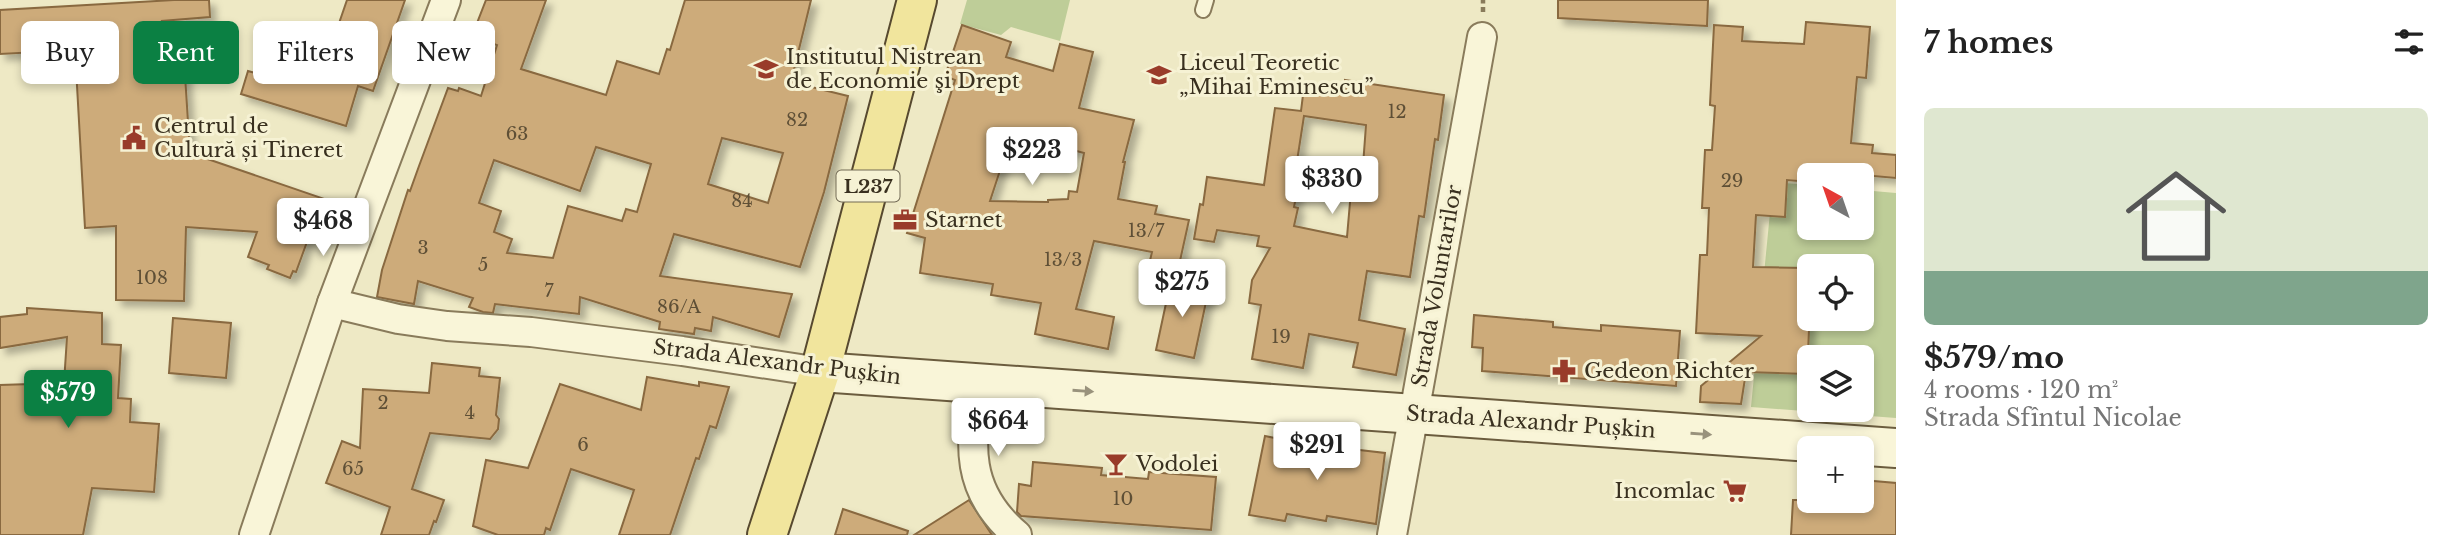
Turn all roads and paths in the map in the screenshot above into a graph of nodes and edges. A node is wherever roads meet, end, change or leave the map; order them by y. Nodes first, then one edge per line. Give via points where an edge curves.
1 (446, 0) edge
2 (916, 0) edge
3 (1482, 37) dead end
4 (332, 303) junction
5 (820, 372) junction
6 (980, 383) junction
7 (1414, 414) junction
8 (1896, 448) edge
9 (254, 535) edge
10 (767, 535) edge
11 (1017, 535) edge
12 (1392, 535) edge

1 - 4 street
2 - 5 main road, L237
3 - 7 street, Strada Voluntarilor
4 - 5 street, Strada Alexandr Pușkin via 447,326 558,336
4 - 9 street
5 - 6 street, Strada Alexandr Pușkin
5 - 10 main road, L237
6 -> 7 street, Strada Alexandr Pușkin
6 - 11 street via 972,426 975,471 982,495
7 -> 8 street, Strada Alexandr Pușkin
7 - 12 street, Strada Voluntarilor

